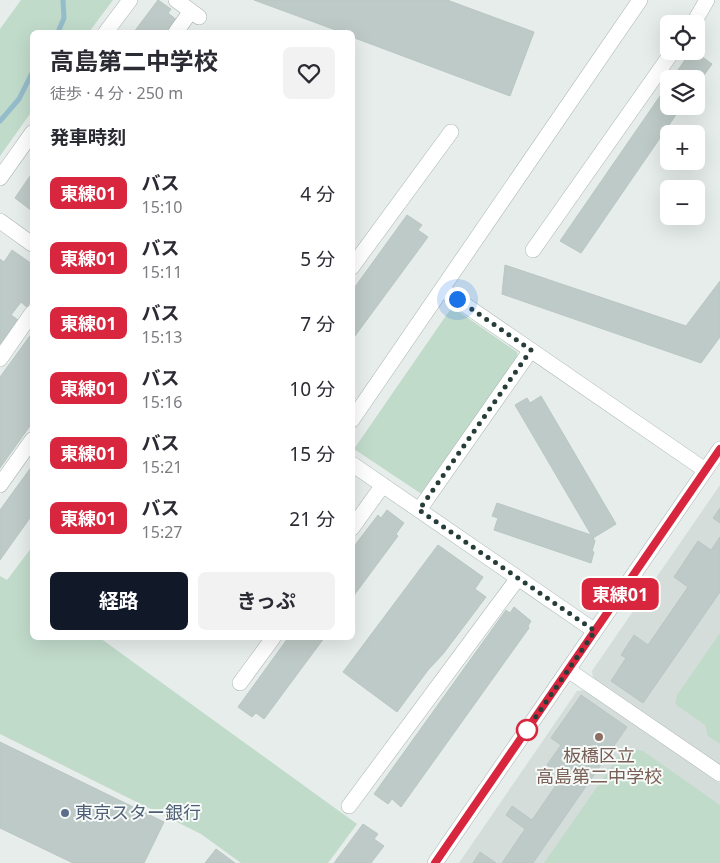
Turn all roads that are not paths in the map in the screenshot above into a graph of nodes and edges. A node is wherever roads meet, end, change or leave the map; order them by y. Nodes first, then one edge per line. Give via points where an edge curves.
1 (130, 0) edge
2 (176, 0) edge
3 (640, 0) edge
4 (707, 0) edge
5 (698, 15) edge
6 (108, 30) edge
7 (178, 30) edge
8 (667, 60) edge
9 (451, 132) dead end
10 (30, 137) edge
11 (0, 178) edge
12 (0, 221) edge
13 (30, 237) edge
14 (533, 250) dead end
15 (355, 263) edge
16 (442, 289) junction
17 (30, 316) edge
18 (531, 350) junction
19 (0, 359) edge
20 (355, 416) edge
21 (30, 443) edge
22 (720, 449) edge
23 (355, 466) edge
24 (706, 470) junction
25 (0, 485) edge
26 (384, 485) junction
27 (419, 510) junction
28 (355, 524) edge
29 (518, 578) junction
30 (595, 631) junction
31 (272, 640) edge
32 (568, 670) junction
33 (240, 683) dead end
34 (720, 774) edge
35 (349, 806) dead end
36 (436, 863) edge

1 - 6 street
2 - 7 street via 195,14
3 - 16 street
4 - 5 street
8 - 14 street
9 - 15 street
10 - 11 street
12 - 13 street
16 - 18 street
16 - 20 street
17 - 19 street
18 - 24 street
18 - 27 street
21 - 25 street
22 - 24 street
23 - 26 street
24 - 30 street
26 - 27 street
26 - 28 street
27 - 29 street
29 - 30 street
29 - 35 street
30 - 32 street
31 - 33 street
32 - 34 street
32 - 36 street

